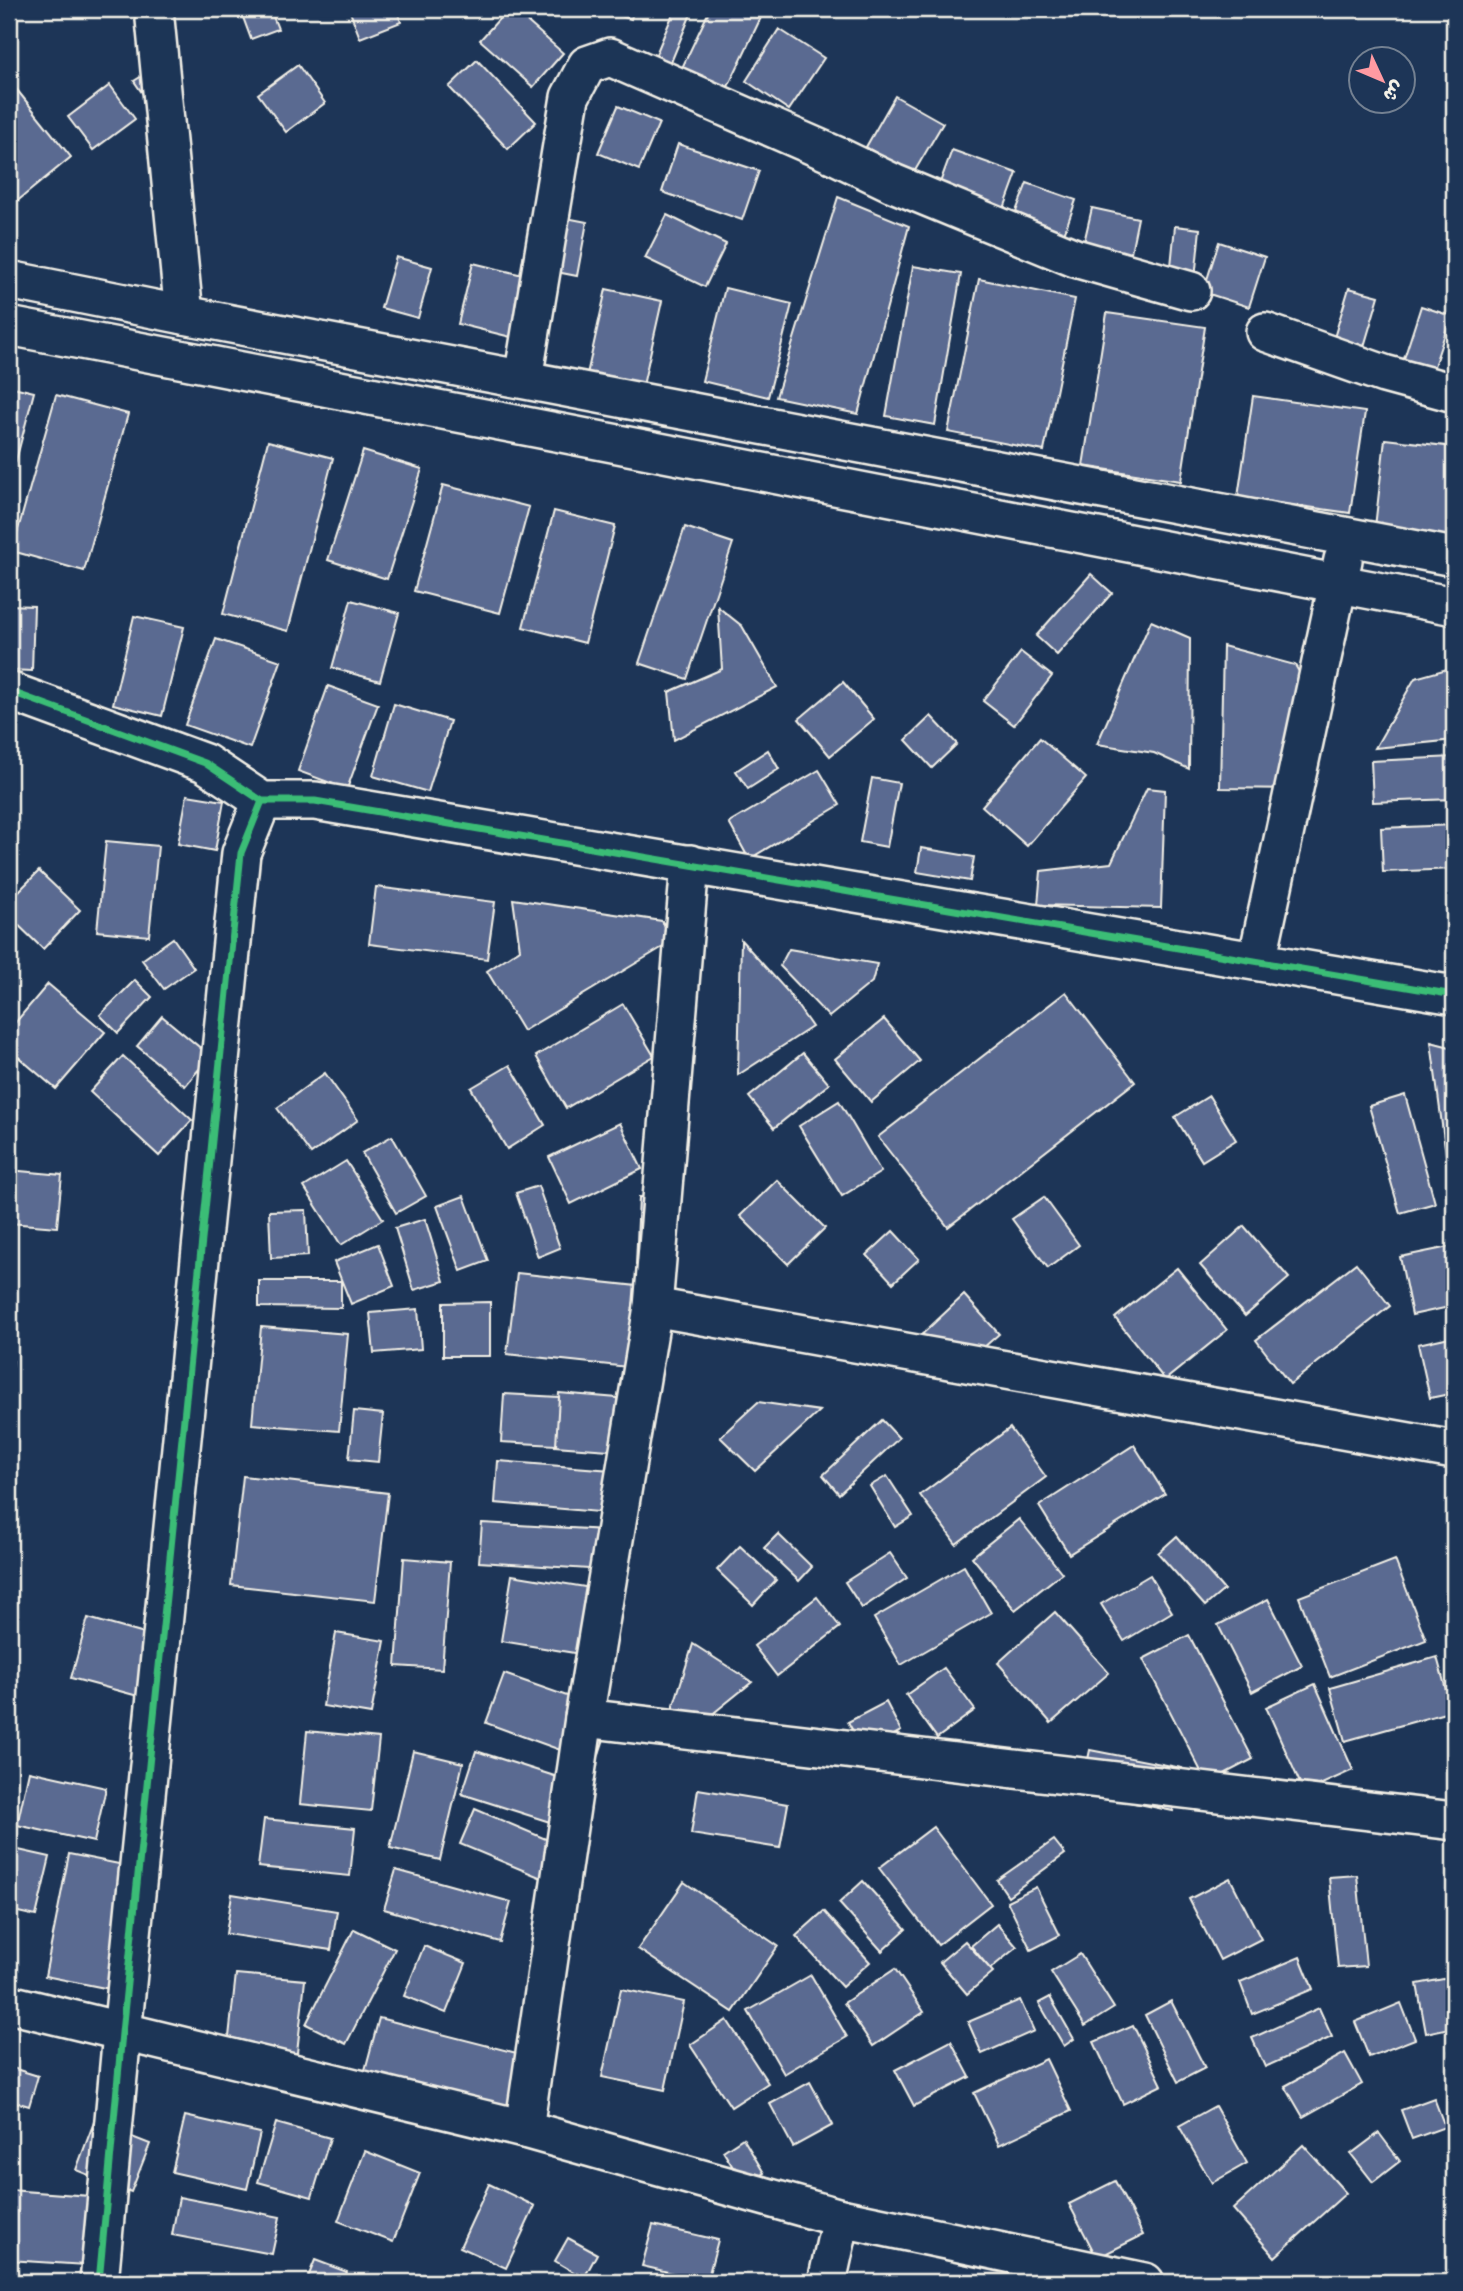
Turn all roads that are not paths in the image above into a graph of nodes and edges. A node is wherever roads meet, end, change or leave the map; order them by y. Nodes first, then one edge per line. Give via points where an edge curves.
1 (153, 9) edge
2 (9, 280) edge
3 (1191, 292) dead end
4 (184, 315) junction
5 (9, 326) edge
6 (1265, 332) dead end
7 (523, 379) junction
8 (1454, 393) edge
9 (1348, 535) junction
10 (1454, 557) edge
11 (1339, 583) junction
12 (1454, 606) edge
13 (9, 691) edge
14 (262, 801) junction
15 (690, 864) junction
16 (1257, 961) junction
17 (1454, 995) edge
18 (653, 1307) junction
19 (1454, 1450) edge
20 (584, 1718) junction
21 (1454, 1821) edge
22 (9, 2004) edge
23 (122, 2033) junction
24 (524, 2129) junction
25 (841, 2218) junction
26 (99, 2282) edge
27 (827, 2282) edge
28 (1145, 2282) edge

1 - 4 street
2 - 4 street
3 - 7 street via 1075,258 892,183 610,57 587,65 570,97
4 - 7 street
5 - 11 street
6 - 8 street
7 - 9 street
9 - 10 street
9 - 11 street
11 - 12 street
11 - 16 street
13 - 14 street via 205,763
14 - 15 street via 315,800
14 - 23 street via 241,853
15 - 16 street
15 - 18 street
16 - 17 street
18 - 19 street
18 - 20 street
20 - 21 street
20 - 24 street
22 - 23 street
23 - 24 street
23 - 26 street
24 - 25 street
25 - 27 street
25 - 28 street

